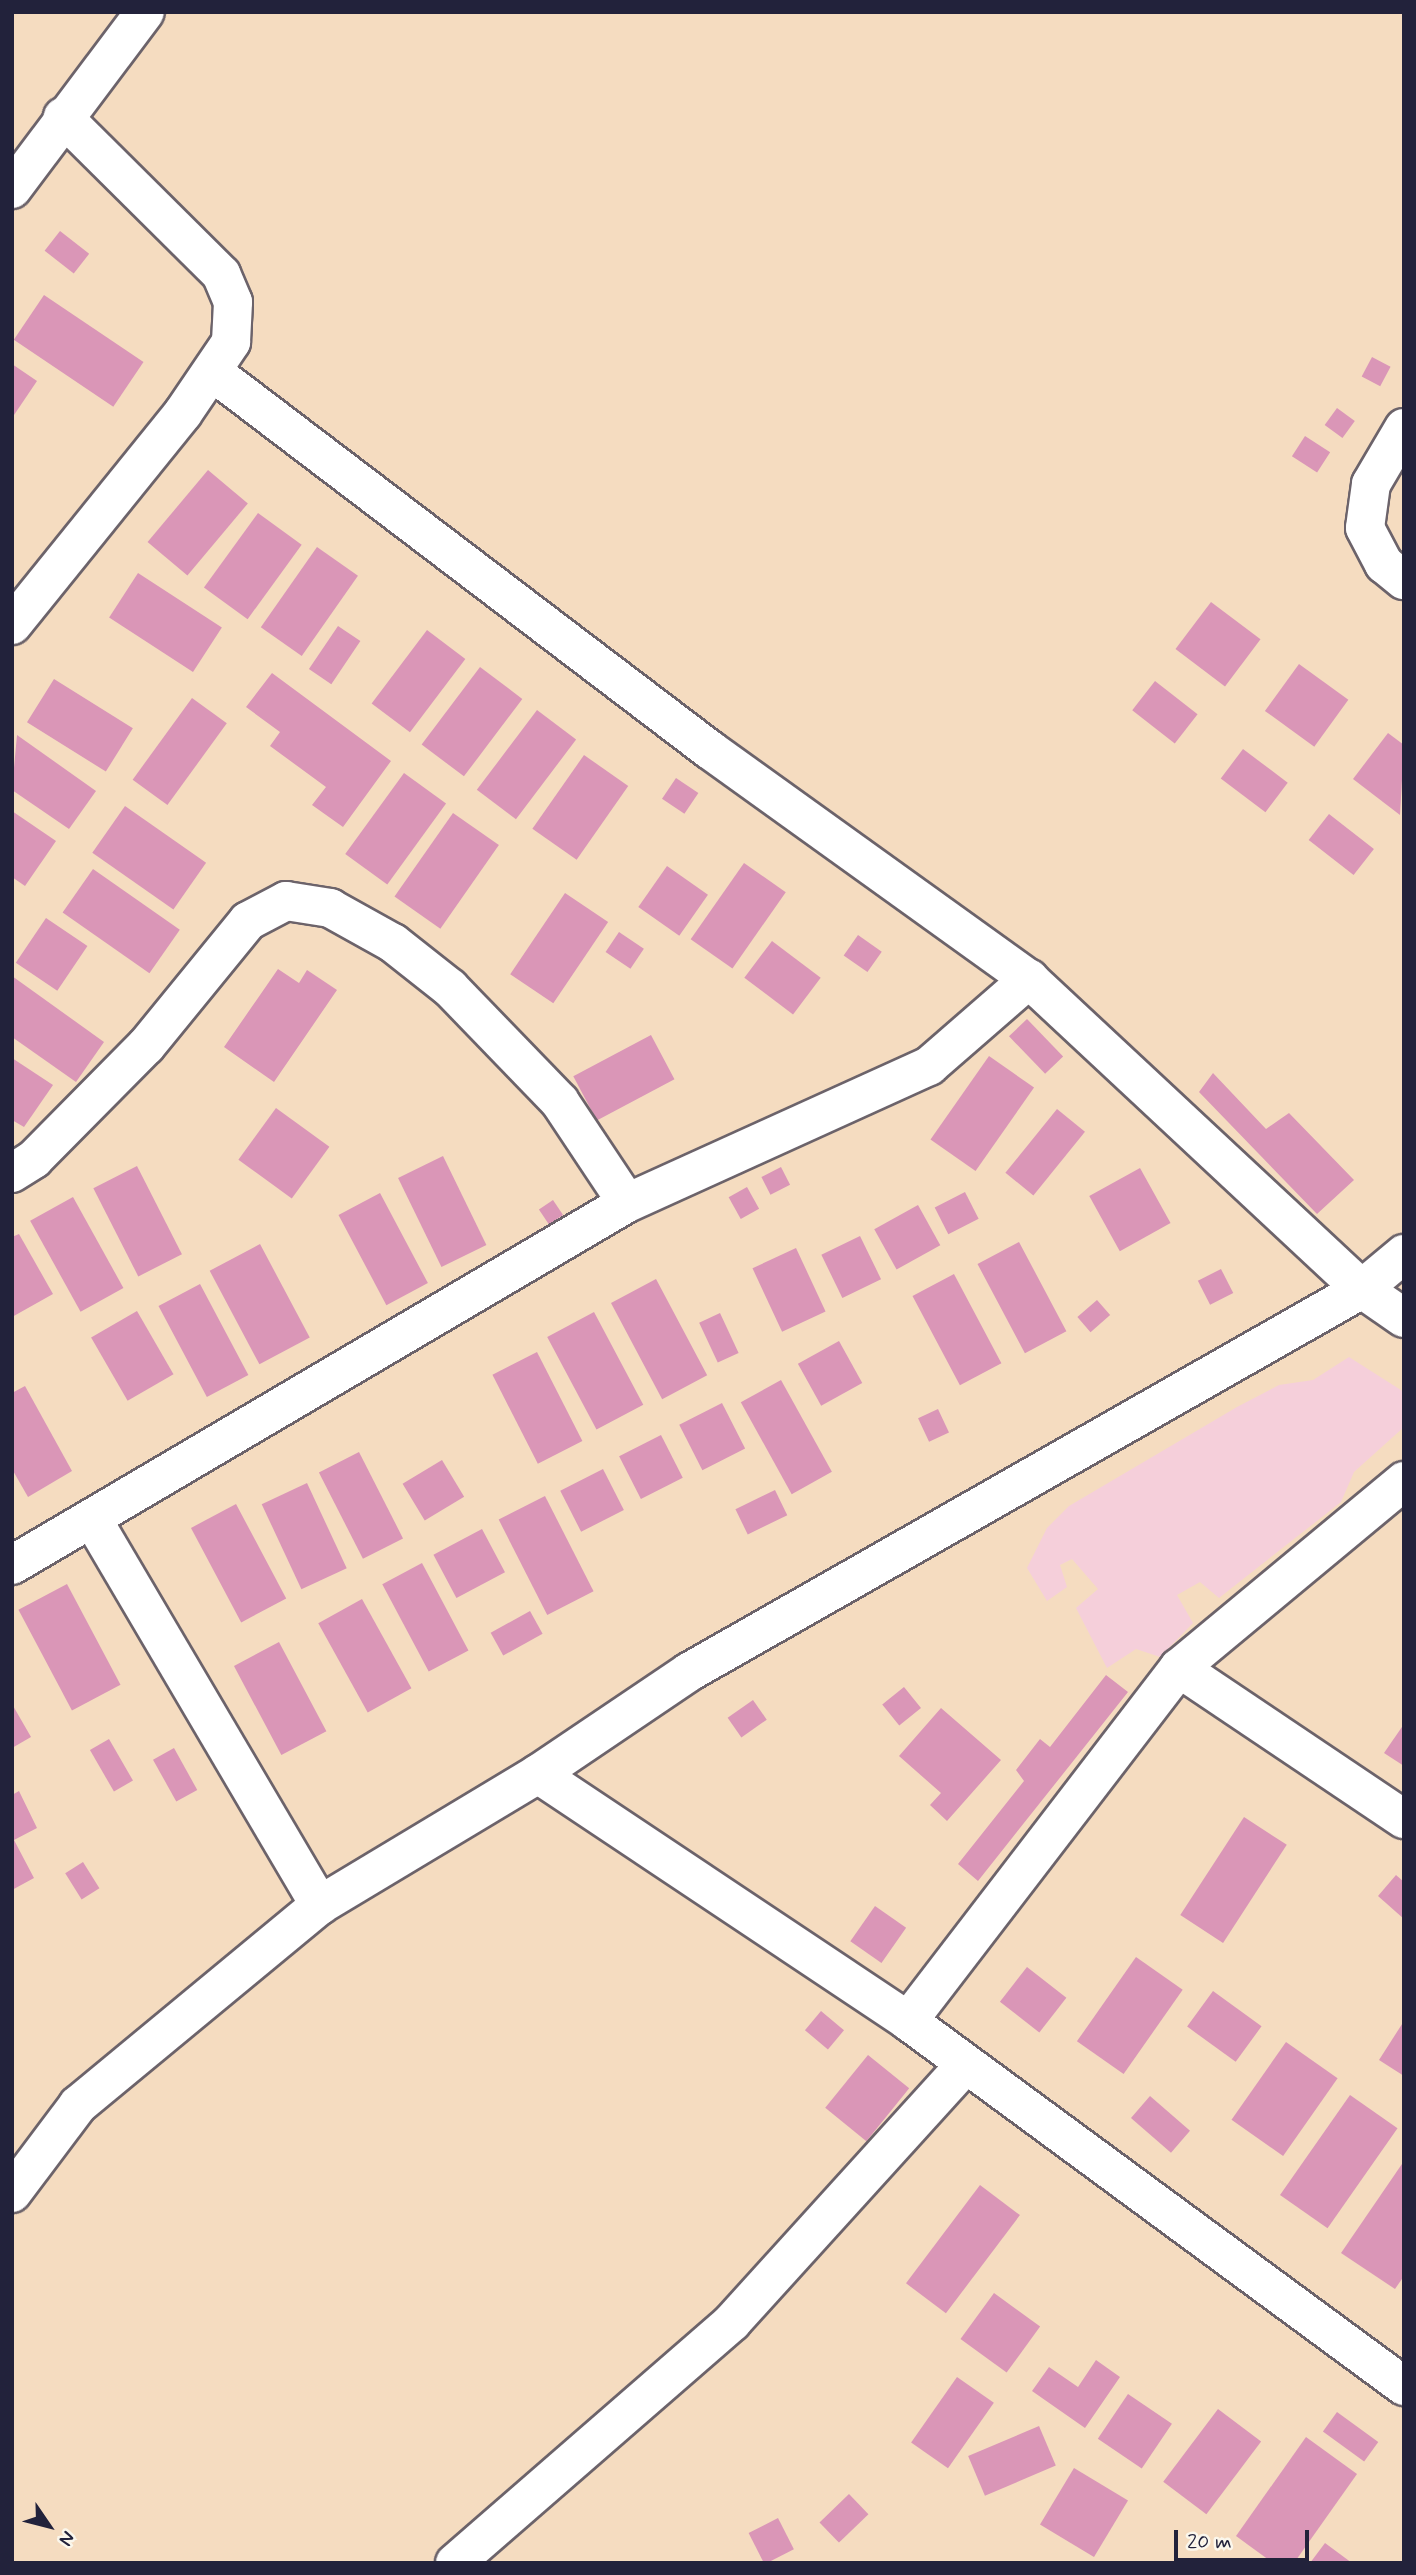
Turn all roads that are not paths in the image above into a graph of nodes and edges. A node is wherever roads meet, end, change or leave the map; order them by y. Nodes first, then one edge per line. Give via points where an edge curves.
1 (145, 12) edge
2 (63, 117) junction
3 (12, 190) edge
4 (214, 373) junction
5 (1404, 428) edge
6 (1404, 580) edge
7 (12, 625) edge
8 (1029, 979) junction
9 (12, 1173) edge
10 (627, 1203) junction
11 (1404, 1254) edge
12 (1362, 1289) junction
13 (1404, 1318) edge
14 (1404, 1481) edge
15 (93, 1522) junction
16 (12, 1565) edge
17 (1179, 1668) junction
18 (538, 1774) junction
19 (1404, 1819) edge
20 (320, 1905) junction
21 (908, 2021) junction
22 (965, 2065) junction
23 (12, 2193) edge
24 (1404, 2386) edge
25 (455, 2563) edge

1 - 2 street
2 - 3 street
2 - 4 street via 221,274 233,302 231,342
4 - 7 street
4 - 8 street via 710,750
5 - 6 street via 1371,484 1365,528 1384,564
8 - 10 street via 929,1066
8 - 12 street
9 - 10 street via 34,1159 146,1046 248,921 286,901 330,908 393,943 450,988 560,1102
10 - 15 street
11 - 12 street
12 - 13 street
12 - 18 street via 689,1672
14 - 17 street
15 - 16 street
15 - 20 street
17 - 19 street
17 - 21 street
18 - 20 street
18 - 21 street
20 - 23 street via 78,2105
21 - 22 street
22 - 24 street
22 - 25 street via 732,2322

